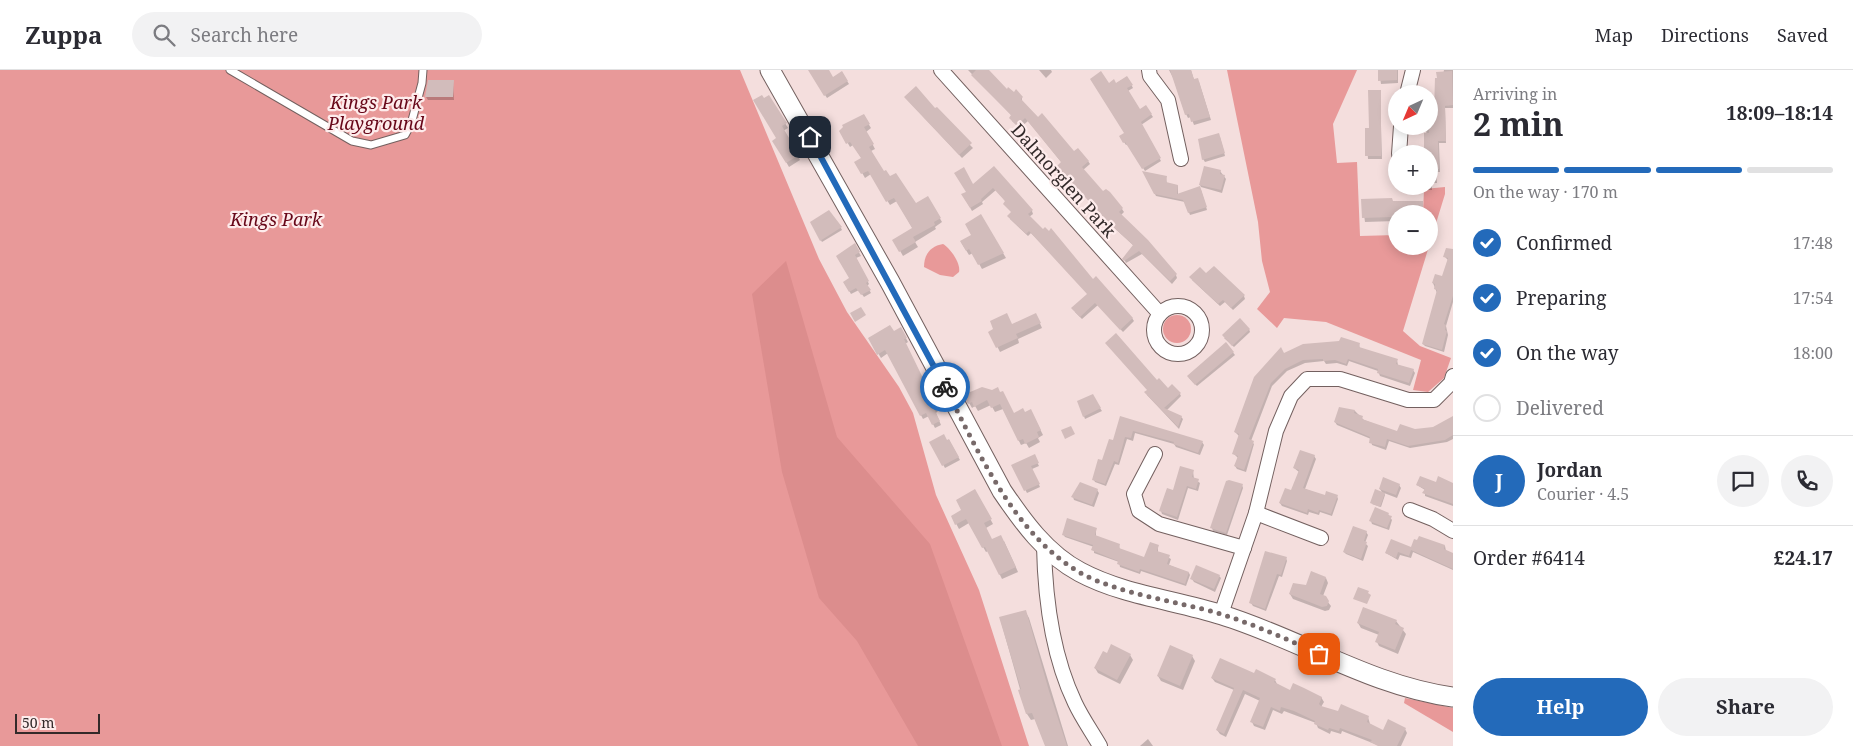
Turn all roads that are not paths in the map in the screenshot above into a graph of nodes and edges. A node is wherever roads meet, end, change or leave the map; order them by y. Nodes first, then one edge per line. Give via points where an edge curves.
1 (230, 70) edge
2 (423, 70) edge
3 (770, 70) edge
4 (941, 70) edge
5 (1149, 70) edge
6 (1413, 70) edge
7 (1409, 85) edge
8 (1181, 159) dead end
9 (1160, 314) dead end
10 (1453, 376) edge
11 (1155, 454) dead end
12 (1410, 510) dead end
13 (1256, 513) junction
14 (1453, 531) edge
15 (1321, 538) dead end
16 (1044, 546) junction
17 (1244, 548) junction
18 (1221, 614) junction
19 (1453, 697) edge
20 (1100, 746) edge

1 - 2 lane via 352,141 371,146 405,134 412,124
3 - 16 street via 890,282 1002,491
4 - 9 street, Dalmorglen Park
5 - 8 street via 1168,100
6 - 7 street
10 - 13 street via 1434,400 1408,400 1340,379 1307,379 1292,396 1276,432
11 - 17 street via 1134,494 1139,511 1159,524
12 - 14 street via 1433,518
13 - 15 street
13 - 17 street
16 - 18 street via 1079,572 1111,585
16 - 20 street via 1045,594 1057,651 1074,702
17 - 18 street
18 - 19 street via 1272,632 1366,675

